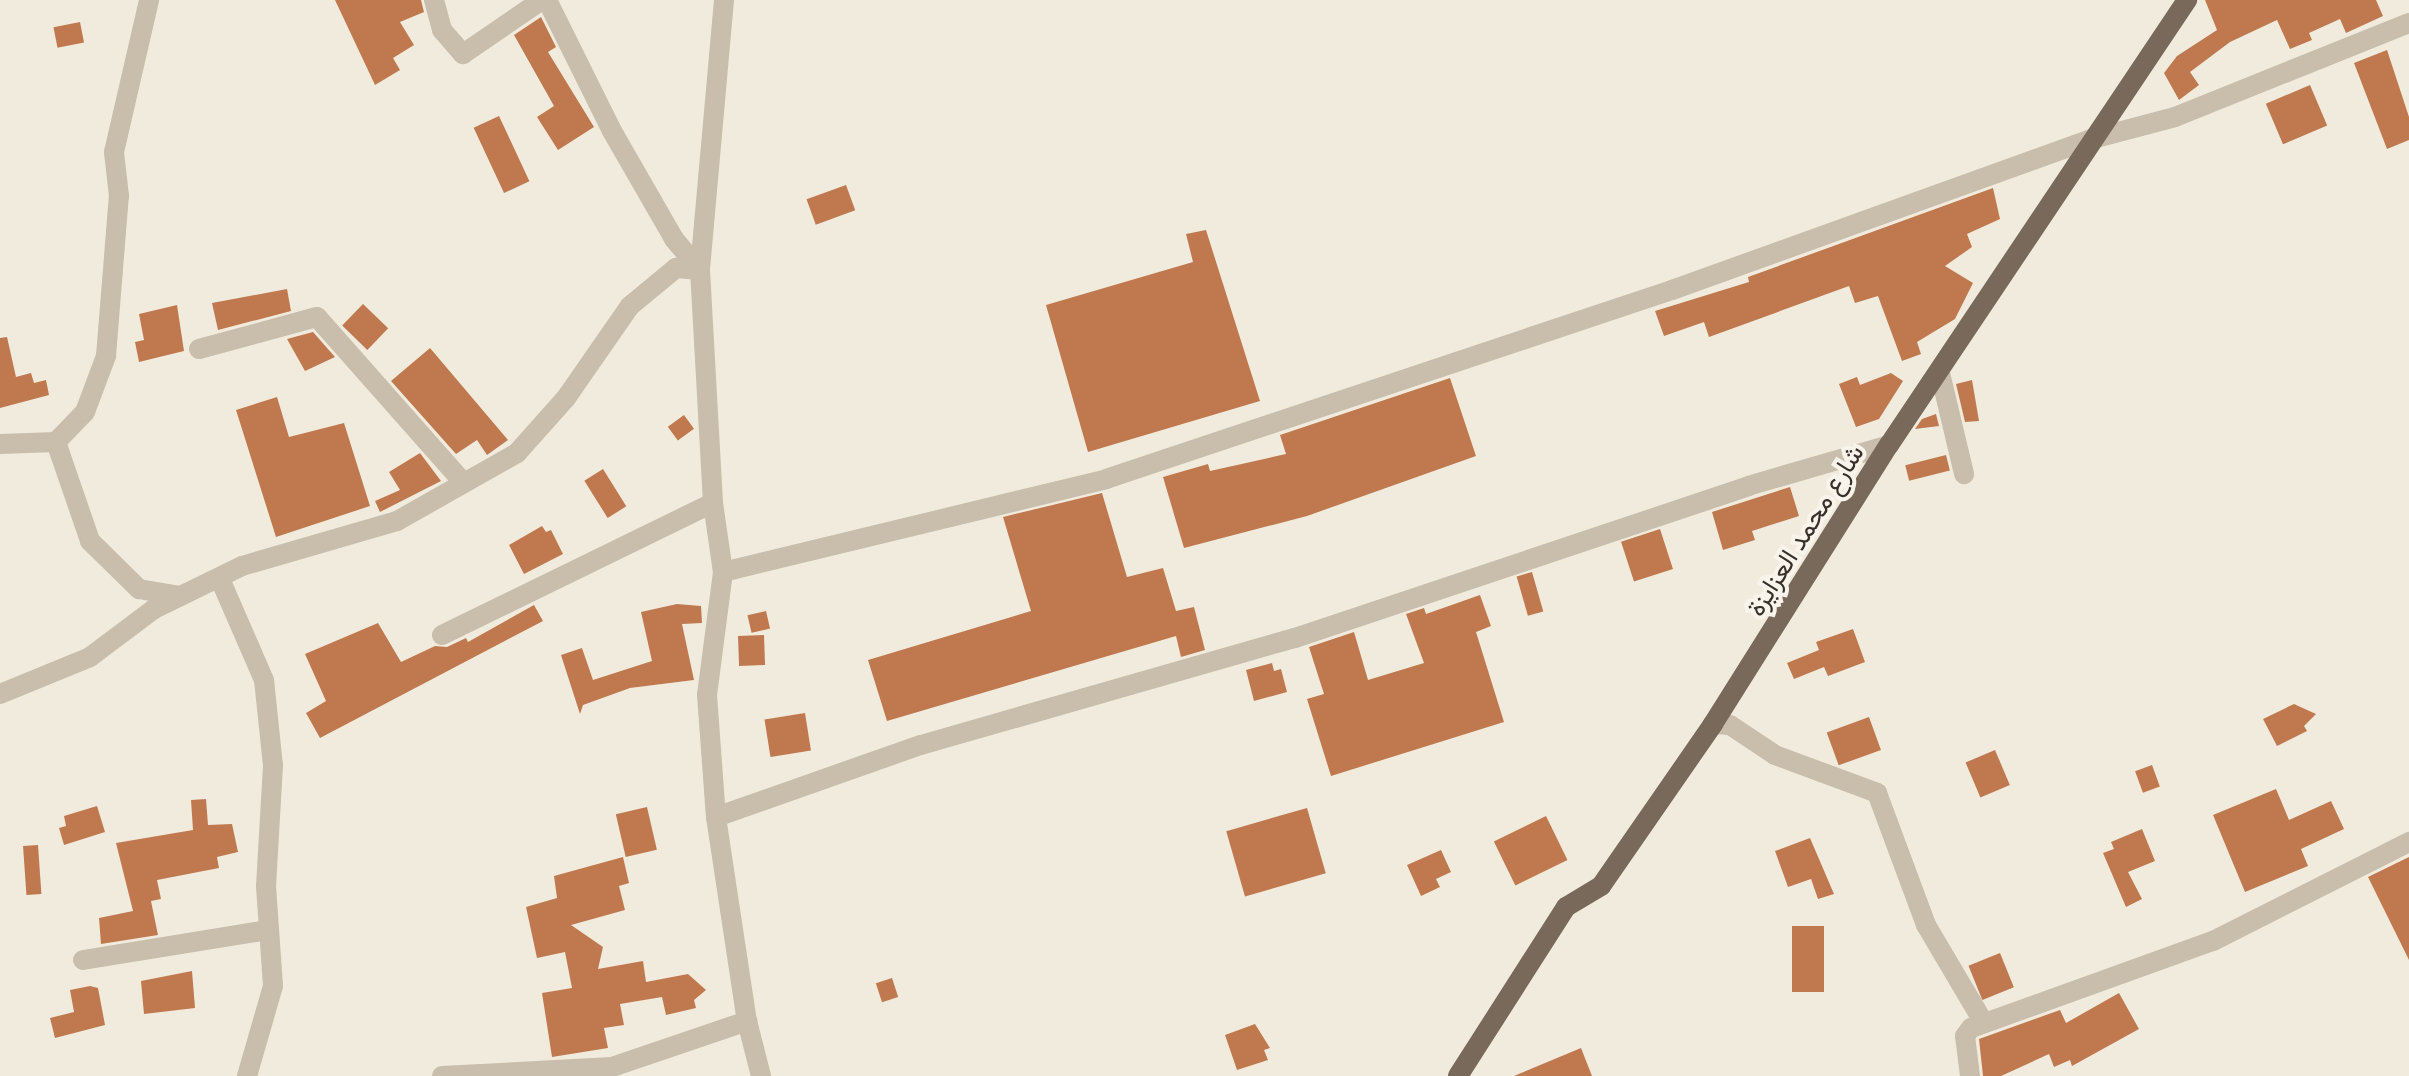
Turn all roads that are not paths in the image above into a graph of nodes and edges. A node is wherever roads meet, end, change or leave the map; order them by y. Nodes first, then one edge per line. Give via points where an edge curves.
1 (149, 0) edge
2 (434, 0) edge
3 (545, 0) edge
4 (724, 0) edge
5 (2187, 0) edge
6 (2409, 23) edge
7 (2092, 139) junction
8 (700, 270) junction
9 (199, 349) dead end
10 (1940, 373) junction
11 (56, 442) junction
12 (0, 444) edge
13 (1889, 445) junction
14 (1964, 474) dead end
15 (463, 482) junction
16 (713, 503) junction
17 (723, 572) junction
18 (220, 579) junction
19 (180, 596) junction
20 (442, 635) dead end
21 (0, 694) edge
22 (1713, 724) junction
23 (716, 817) junction
24 (2409, 842) edge
25 (269, 930) junction
26 (83, 960) dead end
27 (747, 1021) junction
28 (1984, 1023) junction
29 (247, 1076) edge
30 (442, 1076) edge
31 (761, 1076) edge
32 (1458, 1076) edge
33 (1970, 1076) edge

1 - 11 street via 114,152 119,196 106,356 85,412
2 - 3 street via 442,30 463,54
3 - 8 street via 674,239
4 - 8 street
5 - 7 main road, شارع محمد العزايزة
6 - 7 street via 2175,117
7 - 10 main road, شارع محمد العزايزة
7 - 17 street via 1672,290 1106,479
8 - 15 street via 676,268 630,306 540,431 517,453
8 - 16 street
9 - 15 street via 317,317
10 - 13 main road, شارع محمد العزايزة
10 - 14 street
11 - 12 street
11 - 19 street via 90,541 139,589
13 - 22 main road, شارع محمد العزايزة
13 - 23 street via 1748,486 1295,638 921,745
15 - 18 street via 397,521 242,566
16 - 17 street
16 - 20 street
17 - 23 street via 707,695
18 - 19 street
18 - 25 street via 264,680 273,765
19 - 21 street via 90,657
22 - 28 street via 1730,725 1775,755 1877,793 1926,925
22 - 32 main road, شارع محمد العزايزة via 1601,886 1566,907
23 - 27 street
24 - 28 street via 2213,941
25 - 26 street
25 - 29 street via 273,986
27 - 30 street via 612,1067
27 - 31 street
28 - 33 street via 1965,1036

